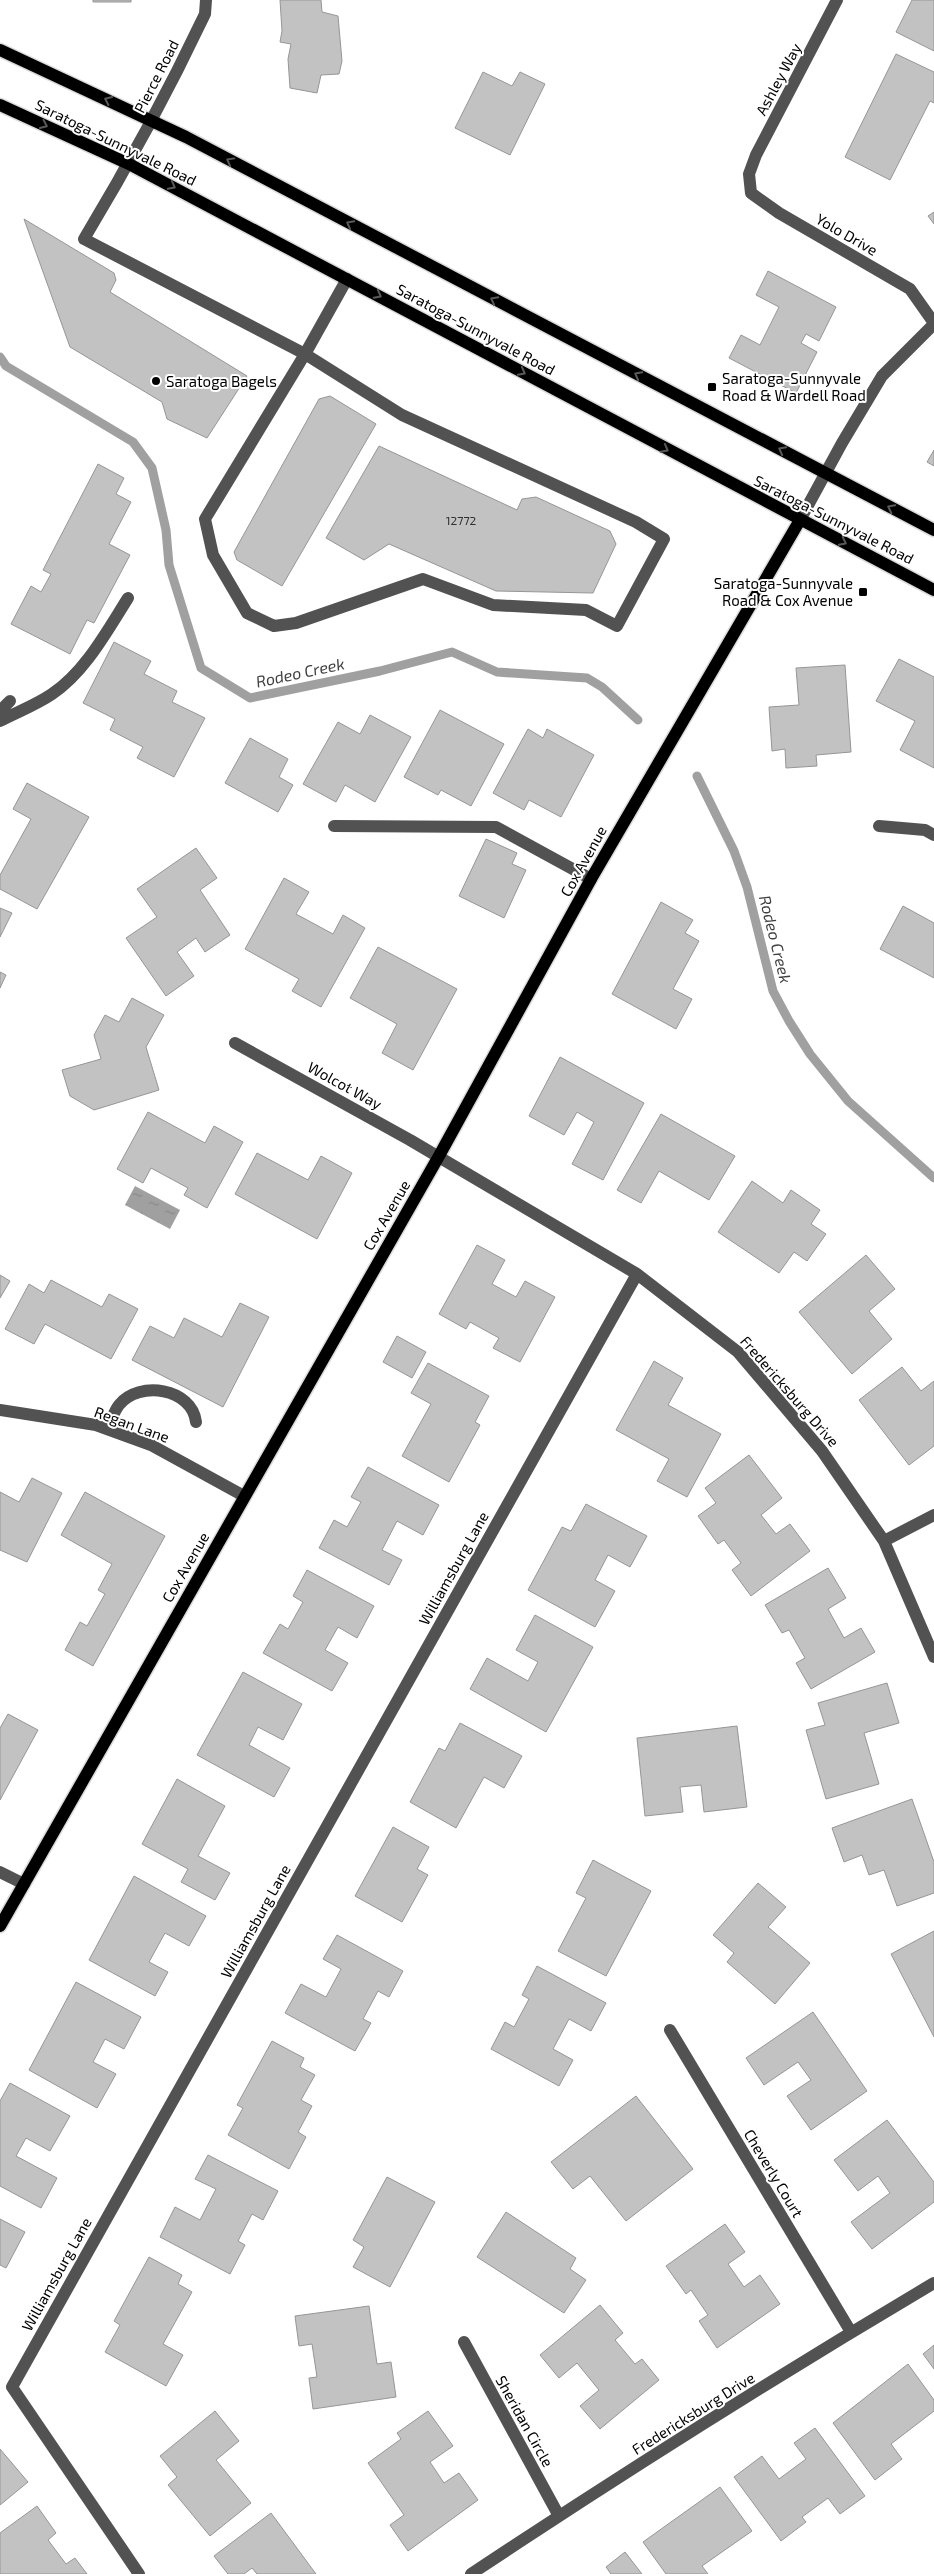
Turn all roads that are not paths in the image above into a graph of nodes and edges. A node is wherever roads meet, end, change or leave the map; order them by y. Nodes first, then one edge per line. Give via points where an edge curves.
1 (206, 0) edge
2 (837, 0) edge
3 (0, 50) edge
4 (0, 104) edge
5 (152, 120) junction
6 (129, 164) junction
7 (748, 174) joint
8 (347, 279) junction
9 (934, 324) edge
10 (305, 354) junction
11 (824, 474) junction
12 (800, 520) junction
13 (934, 530) edge
14 (934, 590) edge
15 (128, 598) dead end
16 (10, 701) dead end
17 (0, 711) edge
18 (0, 721) edge
19 (334, 826) dead end
20 (880, 826) dead end
21 (934, 835) edge
22 (591, 879) junction
23 (235, 1043) dead end
24 (439, 1156) junction
25 (637, 1274) junction
26 (0, 1410) edge
27 (196, 1422) dead end
28 (107, 1429) junction
29 (244, 1496) junction
30 (934, 1515) edge
31 (884, 1541) junction
32 (934, 1657) edge
33 (0, 1872) edge
34 (24, 1884) junction
35 (0, 1926) edge
36 (670, 2030) dead end
37 (934, 2283) edge
38 (851, 2332) junction
39 (464, 2342) dead end
40 (559, 2516) junction
41 (139, 2574) edge
42 (471, 2574) edge

1 - 5 street, Pierce Road via 205,14
2 - 7 street, Ashley Way
5 -> 3 main road
4 -> 6 main road, Saratoga-Sunnyvale Road
5 - 6 street, Pierce Road
11 -> 5 main road
6 -> 8 main road, Saratoga-Sunnyvale Road
6 - 10 street, Pierce Road via 84,239
7 - 9 street, Yolo Drive via 751,193 910,289
8 - 10 street
8 -> 12 main road, Saratoga-Sunnyvale Road
9 - 11 street via 882,376
10 - 10 street via 402,415 602,506 664,539 617,626 586,610 493,605 423,579 296,623 274,626 248,613 213,555 205,519
11 - 12 street
13 -> 11 main road
12 -> 14 main road, Saratoga-Sunnyvale Road
12 - 22 main road, Cox Avenue
15 - 18 street via 77,672 53,694
16 - 17 street
19 - 22 street via 496,827
20 - 21 street via 925,830
22 - 24 main road, Cox Avenue
23 - 24 street, Wolcot Way
24 - 25 street, Fredericksburg Drive
24 - 29 main road, Cox Avenue
25 - 31 street, Fredericksburg Drive via 738,1352 822,1451
25 - 41 street, Williamsburg Lane via 12,2387
26 - 28 street, Regan Lane
27 - 28 street via 195,1412 183,1399 168,1392 150,1390 136,1393 119,1404
28 - 29 street, Regan Lane via 151,1445
29 - 34 main road, Cox Avenue
30 - 31 street
31 - 32 street, Fredericksburg Drive
33 - 34 street
34 - 35 main road, Cox Avenue
36 - 38 street, Cheverly Court
37 - 38 street, Fredericksburg Drive
38 - 40 street, Fredericksburg Drive
39 - 40 street, Sheridan Circle
40 - 42 street, Fredericksburg Drive

